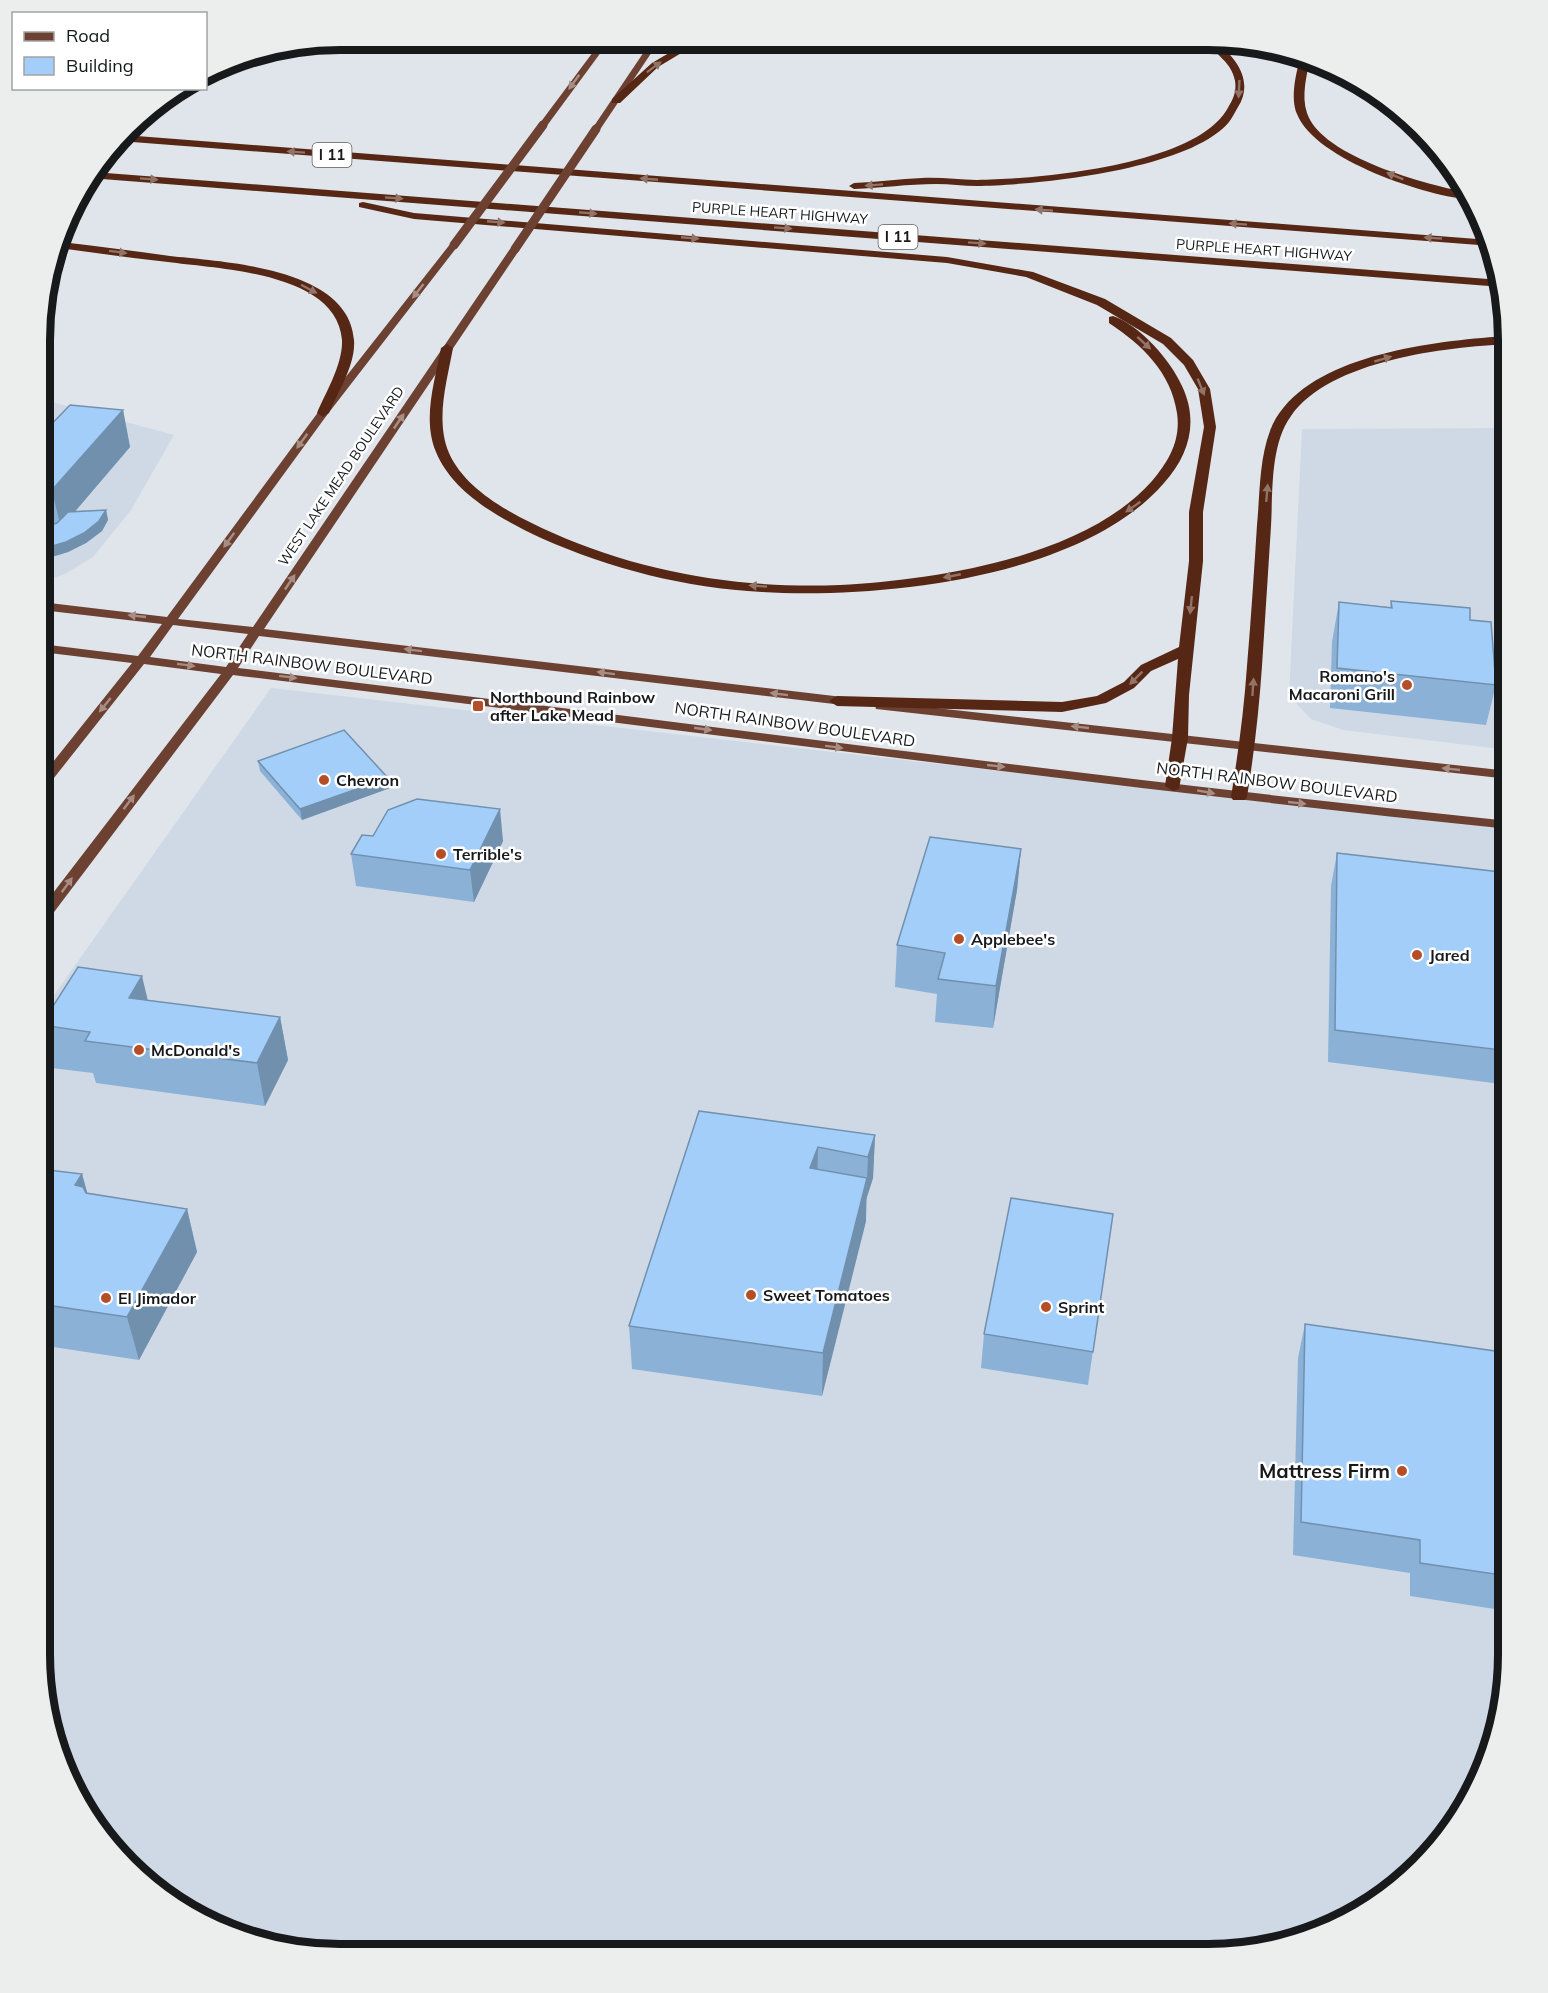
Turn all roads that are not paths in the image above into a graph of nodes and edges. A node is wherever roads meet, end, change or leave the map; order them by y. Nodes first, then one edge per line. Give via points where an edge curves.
1 (599, 50) edge
2 (649, 50) edge
3 (681, 50) edge
4 (1220, 50) edge
5 (1304, 66) edge
6 (616, 101) junction
7 (130, 139) edge
8 (100, 176) edge
9 (294, 190) junction
10 (791, 191) junction
11 (1460, 194) edge
12 (1482, 242) edge
13 (65, 246) edge
14 (979, 265) junction
15 (1493, 283) edge
16 (1498, 340) edge
17 (447, 348) junction
18 (323, 413) junction
19 (50, 607) edge
20 (171, 620) junction
21 (257, 631) junction
22 (50, 649) edge
23 (1186, 649) junction
24 (142, 660) junction
25 (230, 670) junction
26 (837, 701) junction
27 (1180, 738) junction
28 (1249, 746) junction
29 (50, 774) edge
30 (1498, 774) edge
31 (1173, 786) junction
32 (1239, 797) junction
33 (1498, 824) edge
34 (50, 908) edge

1 -> 18 main road, bridge
2 - 6 main road, WEST LAKE MEAD BOULEVARD
6 -> 3 highway via 655,65
4 -> 10 highway via 1239,75 1237,104 1225,121 1209,133 1158,156 1103,170 1038,179 932,181
11 -> 5 highway via 1407,181 1339,151 1317,134 1302,115
6 - 17 main road, WEST LAKE MEAD BOULEVARD, bridge
10 -> 7 highway, PURPLE HEART HIGHWAY / I 11
8 -> 9 highway, PURPLE HEART HIGHWAY / I 11
9 -> 14 highway via 414,216 913,256
9 -> 15 highway, PURPLE HEART HIGHWAY / I 11
12 -> 10 highway, PURPLE HEART HIGHWAY / I 11
13 -> 18 highway via 250,269 305,286 322,296 338,309 348,340
14 -> 17 highway via 1083,304 1149,346 1176,384 1183,404 1183,438 1178,454 1156,489 1113,520 1030,556 921,582 836,589 719,583 609,561 546,536 494,508 459,475 438,442 436,415
14 -> 23 highway via 1040,278 1101,302 1156,332 1189,363 1203,389 1210,427 1196,512 1196,561
28 -> 16 highway via 1267,487 1275,433 1290,408 1319,386 1357,367 1413,351
21 -> 17 main road, WEST LAKE MEAD BOULEVARD
18 -> 20 main road
20 -> 19 main road, NORTH RAINBOW BOULEVARD
20 - 21 main road, NORTH RAINBOW BOULEVARD
20 - 24 main road
21 - 25 main road, WEST LAKE MEAD BOULEVARD
26 -> 21 main road, NORTH RAINBOW BOULEVARD
22 - 24 main road, NORTH RAINBOW BOULEVARD
23 -> 26 highway via 1146,668 1129,685 1101,700 1062,707
23 - 27 highway
24 -> 25 main road, NORTH RAINBOW BOULEVARD
24 -> 29 main road
25 -> 31 main road, NORTH RAINBOW BOULEVARD
34 -> 25 main road, WEST LAKE MEAD BOULEVARD
27 -> 26 main road, NORTH RAINBOW BOULEVARD
27 - 28 main road, NORTH RAINBOW BOULEVARD
27 - 31 highway
30 -> 28 main road, NORTH RAINBOW BOULEVARD
28 - 32 highway
31 -> 32 main road, NORTH RAINBOW BOULEVARD
32 -> 33 main road, NORTH RAINBOW BOULEVARD

